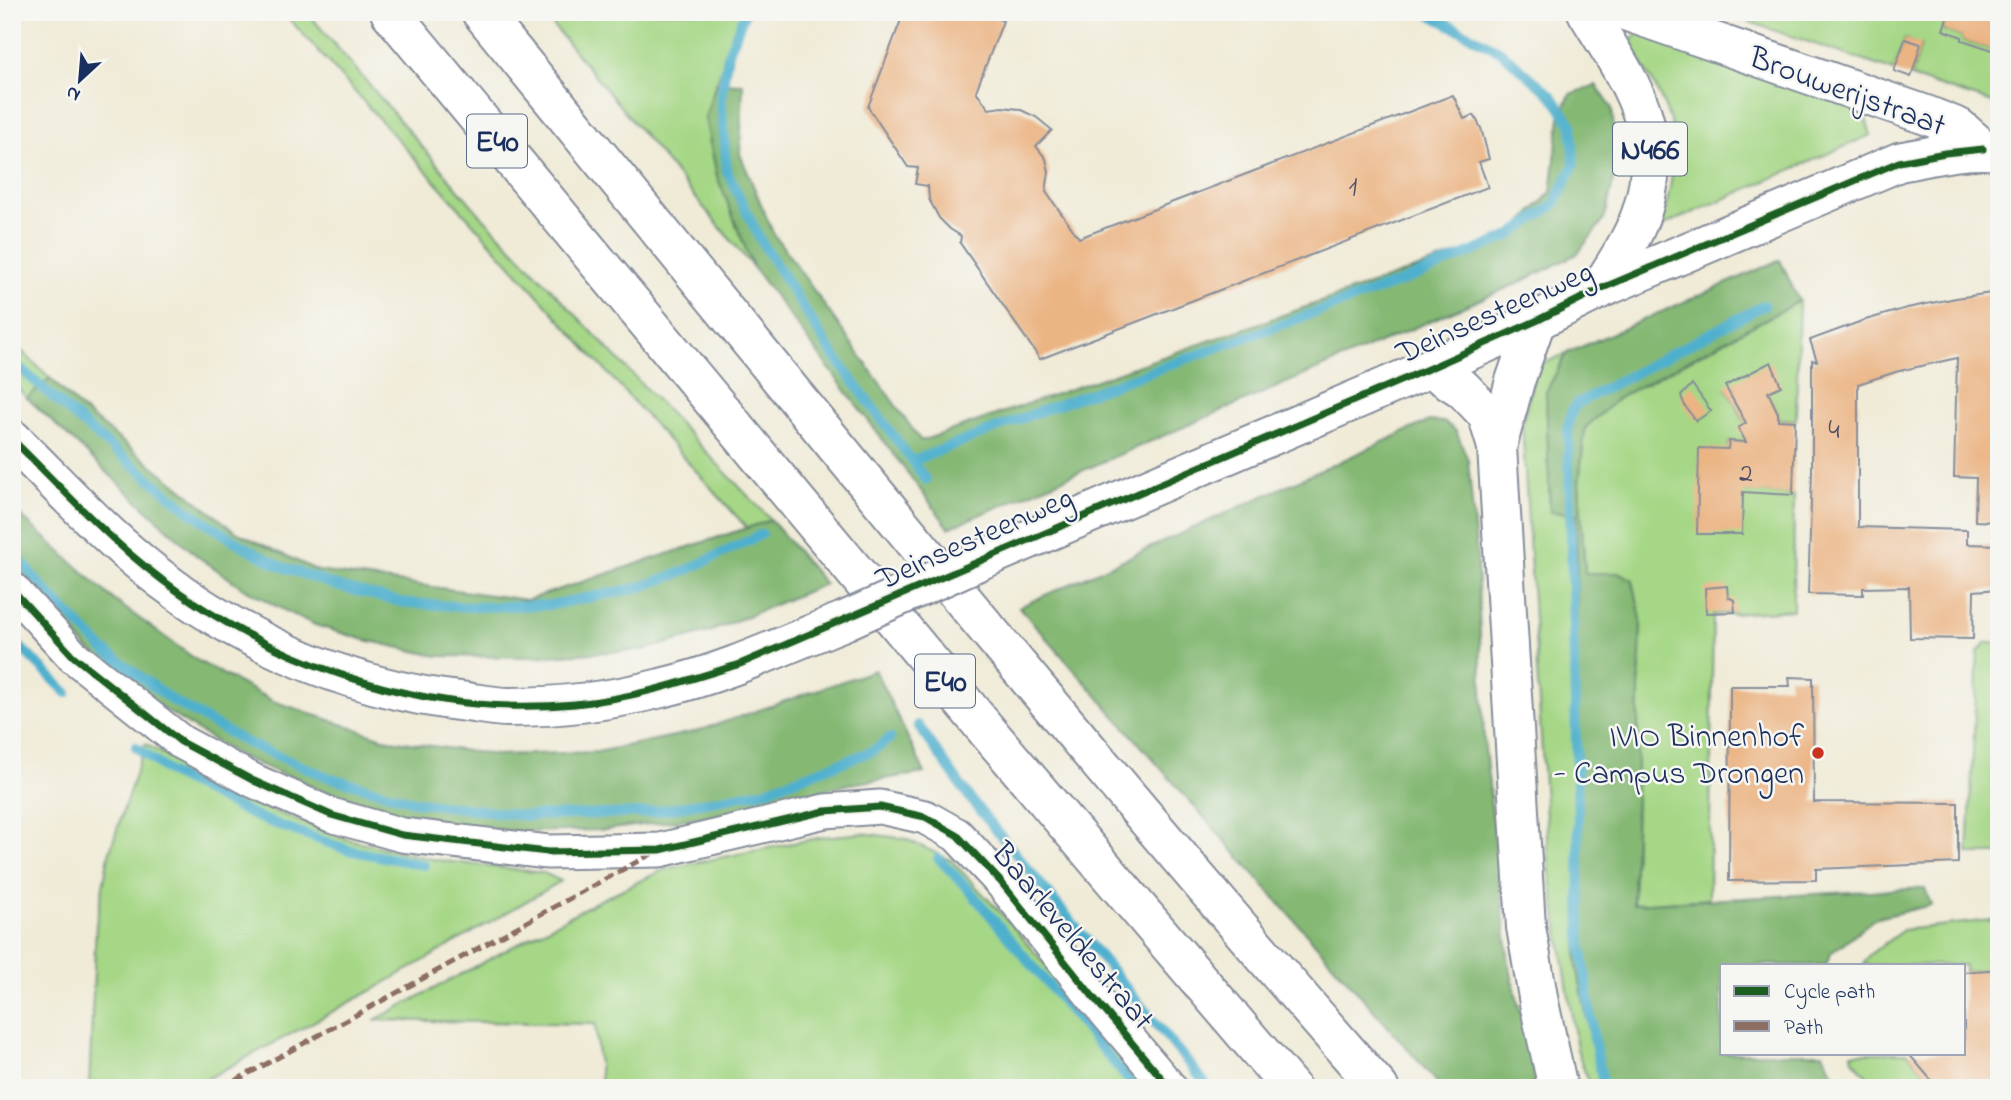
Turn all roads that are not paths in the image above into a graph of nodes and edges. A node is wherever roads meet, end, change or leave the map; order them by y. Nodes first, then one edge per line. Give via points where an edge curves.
1 (390, 12) edge
2 (481, 12) edge
3 (1587, 12) edge
4 (1628, 12) edge
5 (1991, 150) edge
6 (1600, 289) junction
7 (1536, 321) junction
8 (1430, 368) junction
9 (12, 439) edge
10 (1497, 447) junction
11 (12, 589) edge
12 (1170, 1088) edge
13 (1292, 1088) edge
14 (1379, 1088) edge
15 (1558, 1088) edge

1 - 13 main road, E40 via 989,733
2 - 14 main road, E40 via 979,621
3 - 6 main road, N466 via 1639,100 1651,166 1643,208
4 - 5 main road, Brouwerijstraat via 1926,115 1959,128
5 - 6 main road, Deinsesteenweg via 1899,162
6 - 7 main road, Deinsesteenweg
7 - 8 main road, Deinsesteenweg
7 - 10 main road
8 - 9 main road, Deinsesteenweg, bridge via 740,664 662,688 576,704 507,707 436,699 366,684 292,656 235,627 130,554
8 - 10 main road via 1463,389 1487,414
10 - 15 main road via 1526,927
11 - 12 street, Baarleveldestraat via 73,656 181,742 331,815 402,835 548,852 660,850 825,811 880,807 925,817 957,835 1001,882

